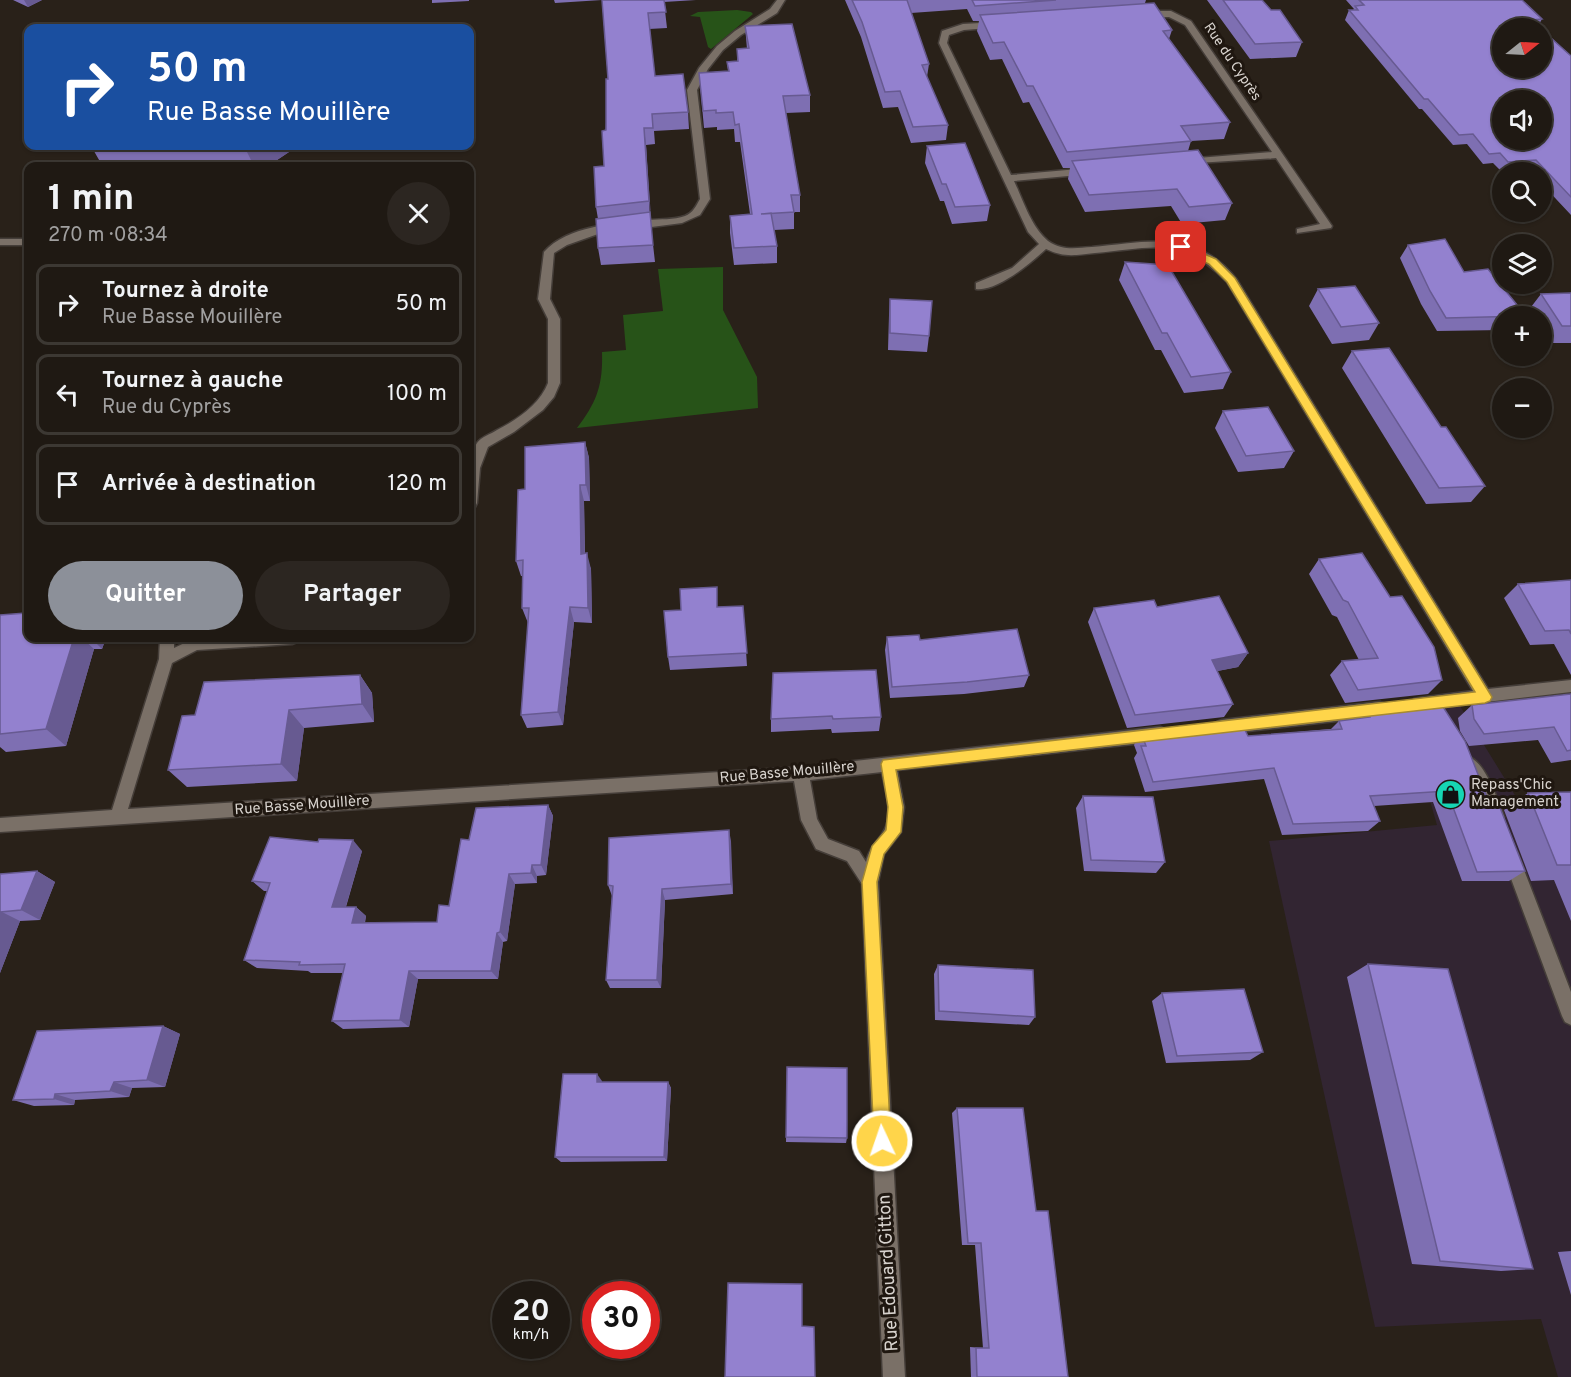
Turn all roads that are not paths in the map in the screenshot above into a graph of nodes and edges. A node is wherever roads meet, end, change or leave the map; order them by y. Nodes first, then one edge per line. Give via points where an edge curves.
1 (781, 0) edge
2 (1132, 14) edge
3 (1008, 24) edge
4 (1278, 155) junction
5 (1172, 164) edge
6 (1101, 170) edge
7 (1007, 178) junction
8 (1301, 231) dead end
9 (0, 242) edge
10 (24, 242) edge
11 (1045, 244) junction
12 (980, 286) dead end
13 (474, 442) edge
14 (483, 444) junction
15 (474, 468) edge
16 (167, 642) edge
17 (227, 642) edge
18 (166, 659) junction
19 (1571, 686) edge
20 (1485, 697) junction
21 (1209, 728) edge
22 (1173, 732) edge
23 (1463, 753) edge
24 (888, 764) junction
25 (801, 774) junction
26 (118, 818) junction
27 (0, 825) edge
28 (870, 882) junction
29 (1571, 1016) edge
30 (894, 1377) edge

1 - 14 street via 773,11 733,36 697,78 692,90 705,198 700,210 682,220 592,231 549,252 544,299 555,319 554,383 539,407
2 - 4 street, Rue du Cyprès via 1172,14 1188,23
3 - 7 street via 963,27 945,33 943,43
4 - 5 street
4 - 8 street, Rue du Cyprès via 1327,226
6 - 7 street
7 - 11 street via 1033,232
9 - 10 street
11 - 12 street via 1016,270
11 - 20 street via 1064,253 1168,243 1213,261 1231,280
13 - 14 street
14 - 15 street
16 - 18 street
17 - 18 street via 195,644
18 - 26 street
19 - 20 street
20 - 21 street via 1435,710 1402,706
22 - 24 street, Rue Basse Mouillère
23 - 29 street via 1486,790
24 - 25 street, Rue Basse Mouillère
24 - 28 street, Rue Edouard Gitton via 896,807 893,832 877,851
25 - 26 street, Rue Basse Mouillère
25 - 28 street via 809,820 822,844 853,856
26 - 27 street, Rue Basse Mouillère
28 - 30 street, Rue Edouard Gitton

